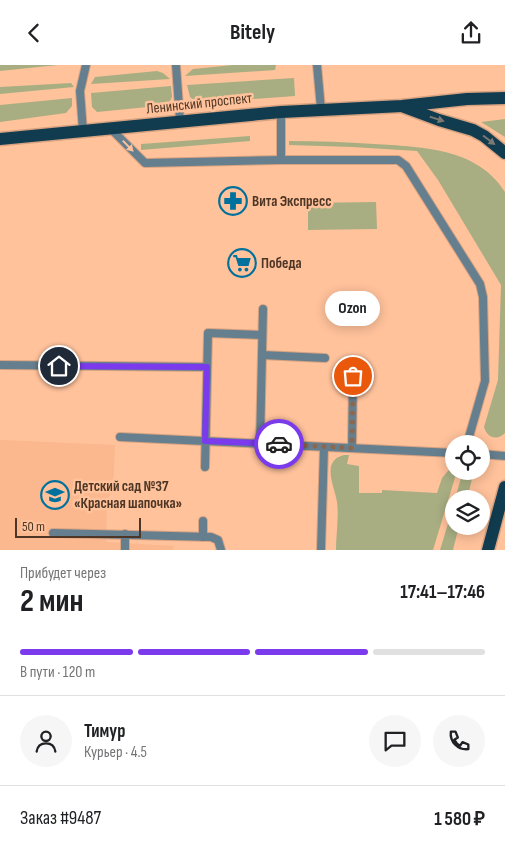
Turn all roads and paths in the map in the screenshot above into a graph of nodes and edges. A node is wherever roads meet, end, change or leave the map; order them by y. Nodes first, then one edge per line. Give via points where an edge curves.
1 (86, 65) edge
2 (176, 65) edge
3 (319, 67) edge
4 (505, 98) edge
5 (402, 106) junction
6 (321, 109) junction
7 (281, 112) junction
8 (180, 121) junction
9 (111, 129) junction
10 (83, 131) junction
11 (0, 139) edge
12 (505, 153) edge
13 (280, 160) junction
14 (263, 309) dead end
15 (262, 335) junction
16 (262, 355) junction
17 (325, 358) dead end
18 (0, 365) edge
19 (207, 367) junction
20 (353, 376) dead end
21 (470, 435) edge
22 (120, 437) dead end
23 (205, 441) junction
24 (260, 443) junction
25 (324, 447) junction
26 (352, 448) junction
27 (445, 453) edge
28 (490, 454) edge
29 (505, 455) edge
30 (205, 467) dead end
31 (505, 487) edge
32 (203, 521) dead end
33 (53, 533) dead end
34 (125, 535) junction
35 (203, 537) junction
36 (124, 550) edge
37 (221, 550) edge
38 (322, 550) edge
39 (488, 550) edge

1 - 10 lane via 80,91
2 - 8 lane
3 - 6 lane
4 - 5 main road, Ленинский проспект
5 - 6 main road, Ленинский проспект
5 -> 12 main road, Ленинский проспект via 473,130
6 - 7 main road, Ленинский проспект
7 - 8 main road, Ленинский проспект
7 - 13 lane
8 - 9 main road, Ленинский проспект
9 - 10 main road, Ленинский проспект
9 -> 13 lane via 144,163
10 - 11 main road, Ленинский проспект
13 - 21 lane via 398,160 406,166 480,284 485,381
14 - 15 lane
15 - 16 lane
15 - 19 lane via 208,333
16 - 17 lane
16 - 24 lane
18 - 19 lane
19 - 23 lane
20 - 26 lane
22 - 23 lane
23 - 24 lane
23 - 30 lane
24 - 25 lane
25 - 26 lane
25 - 38 lane
26 - 27 lane
28 - 29 lane
31 - 39 main road
32 - 35 lane
33 - 34 lane
34 - 35 lane
34 - 36 lane
35 - 37 lane via 218,540

